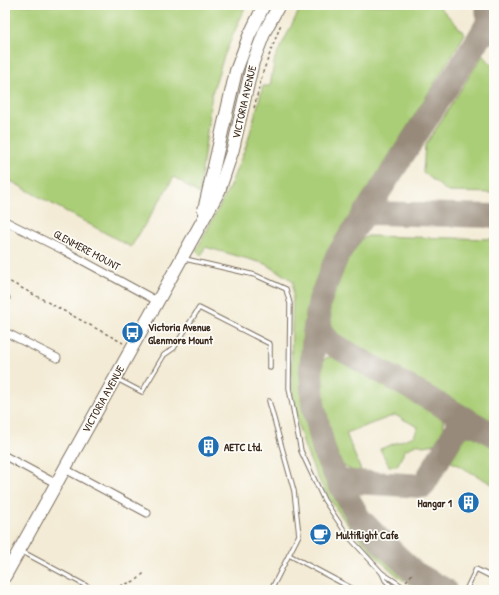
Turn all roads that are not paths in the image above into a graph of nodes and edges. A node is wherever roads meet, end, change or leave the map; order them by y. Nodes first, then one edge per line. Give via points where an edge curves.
1 (264, 5) edge
2 (279, 5) edge
3 (5, 221) edge
4 (201, 222) junction
5 (182, 258) junction
6 (157, 301) junction
7 (5, 332) edge
8 (57, 358) dead end
9 (270, 368) dead end
10 (115, 377) junction
11 (269, 401) dead end
12 (5, 456) edge
13 (65, 469) junction
14 (57, 484) junction
15 (147, 513) dead end
16 (20, 550) junction
17 (289, 555) junction
18 (382, 573) junction
19 (5, 576) edge
20 (494, 578) edge
21 (94, 590) edge
22 (271, 590) edge
23 (354, 590) edge
24 (395, 590) edge
25 (408, 590) edge
26 (466, 590) edge

1 - 4 highway, VICTORIA AVENUE via 236,71
2 - 4 highway, VICTORIA AVENUE via 253,62 233,149 219,191
3 - 6 street, GLENMERE MOUNT
4 - 5 highway, VICTORIA AVENUE
5 - 6 highway, VICTORIA AVENUE
5 - 18 lane via 255,275 286,289 290,304 289,388 301,451 324,500 348,536
6 - 10 highway, VICTORIA AVENUE
7 - 8 street
9 - 10 lane via 270,344 199,308 174,348 164,355 142,392
10 - 13 highway, VICTORIA AVENUE
11 - 17 lane via 294,492 300,536
12 - 14 street
13 - 14 highway, VICTORIA AVENUE
13 - 15 street
14 - 16 highway, VICTORIA AVENUE
16 - 19 highway, VICTORIA AVENUE
16 - 21 lane
17 - 22 lane
17 - 23 lane
18 - 24 lane
18 - 25 lane
20 - 26 lane via 476,569

